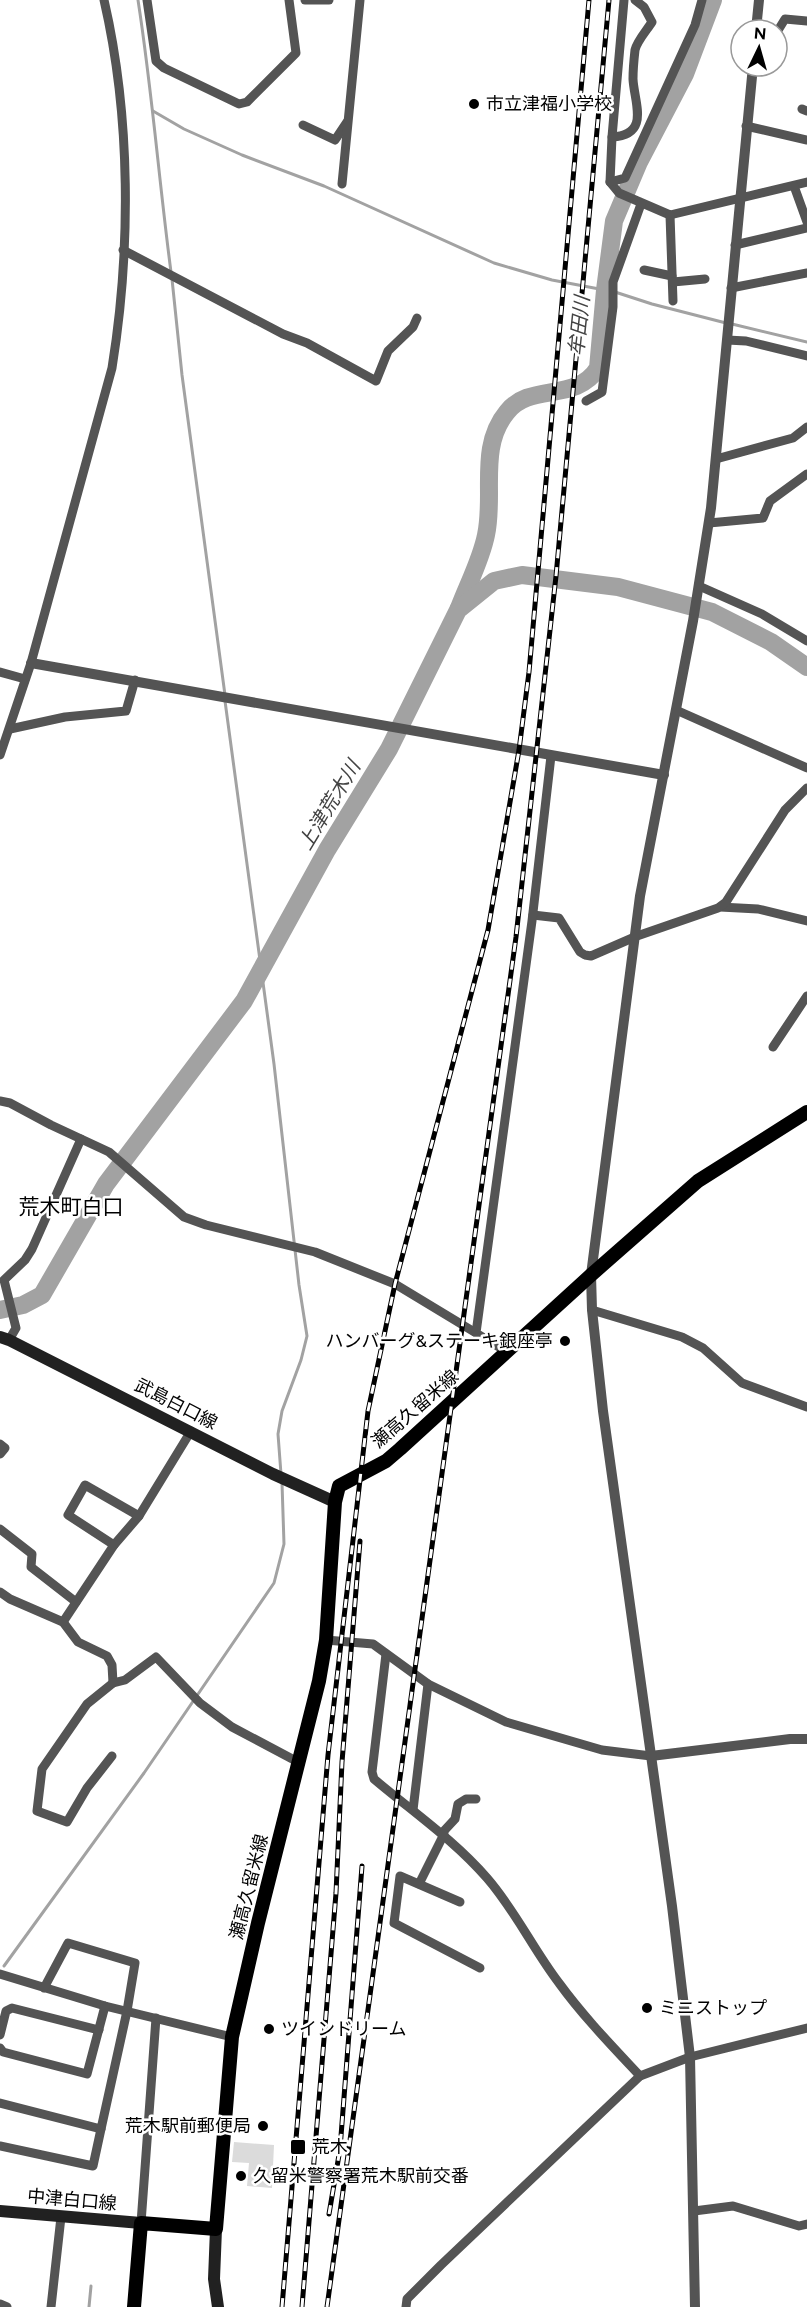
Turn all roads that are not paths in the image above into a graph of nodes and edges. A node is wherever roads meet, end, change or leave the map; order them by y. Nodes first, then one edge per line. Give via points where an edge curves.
1 (104, 0) edge
2 (147, 0) edge
3 (289, 0) edge
4 (305, 0) edge
5 (329, 0) edge
6 (360, 0) edge
7 (624, 0) edge
8 (635, 0) edge
9 (702, 0) edge
10 (759, 0) edge
11 (757, 18) edge
12 (789, 19) edge
13 (807, 21) edge
14 (752, 78) edge
15 (349, 120) junction
16 (303, 124) dead end
17 (746, 126) junction
18 (612, 137) junction
19 (807, 140) edge
20 (610, 182) junction
21 (807, 182) edge
22 (342, 184) dead end
23 (794, 186) junction
24 (739, 200) junction
25 (641, 204) junction
26 (670, 216) junction
27 (807, 222) edge
28 (807, 228) edge
29 (735, 244) junction
30 (123, 250) junction
31 (644, 270) dead end
32 (807, 273) edge
33 (673, 279) junction
34 (705, 279) dead end
35 (731, 288) junction
36 (673, 301) dead end
37 (417, 318) dead end
38 (727, 340) junction
39 (807, 356) edge
40 (586, 402) dead end
41 (807, 427) edge
42 (716, 459) junction
43 (807, 474) edge
44 (709, 523) junction
45 (699, 586) junction
46 (807, 641) edge
47 (31, 663) junction
48 (0, 672) edge
49 (25, 679) junction
50 (135, 680) junction
51 (676, 710) junction
52 (10, 729) junction
53 (0, 755) edge
54 (552, 756) junction
55 (807, 768) edge
56 (664, 775) junction
57 (807, 788) edge
58 (720, 907) junction
59 (533, 915) junction
60 (807, 921) edge
61 (635, 937) junction
62 (807, 996) edge
63 (773, 1047) dead end
64 (0, 1101) edge
65 (807, 1112) edge
66 (81, 1139) junction
67 (591, 1275) junction
68 (592, 1310) junction
69 (476, 1334) junction
70 (5, 1339) edge
71 (507, 1352) junction
72 (807, 1407) edge
73 (191, 1431) junction
74 (0, 1444) edge
75 (0, 1455) edge
76 (335, 1502) junction
77 (139, 1516) junction
78 (0, 1529) edge
79 (114, 1545) junction
80 (0, 1592) edge
81 (76, 1602) junction
82 (63, 1622) junction
83 (326, 1640) junction
84 (386, 1654) junction
85 (113, 1683) junction
86 (428, 1684) junction
87 (807, 1739) edge
88 (112, 1756) dead end
89 (651, 1756) junction
90 (298, 1762) junction
91 (476, 1798) dead end
92 (413, 1810) junction
93 (443, 1834) junction
94 (419, 1884) junction
95 (460, 1902) dead end
96 (480, 1968) dead end
97 (0, 1974) edge
98 (44, 1988) junction
99 (105, 2006) junction
100 (127, 2011) junction
101 (156, 2018) junction
102 (807, 2028) edge
103 (99, 2030) junction
104 (0, 2035) edge
105 (232, 2037) junction
106 (0, 2048) edge
107 (690, 2057) junction
108 (640, 2076) junction
109 (0, 2103) edge
110 (101, 2128) junction
111 (0, 2146) edge
112 (694, 2211) junction
113 (2, 2212) edge
114 (61, 2217) junction
115 (141, 2223) junction
116 (807, 2224) edge
117 (216, 2229) junction
118 (0, 2304) edge
119 (7, 2307) edge
120 (51, 2307) edge
121 (134, 2307) edge
122 (218, 2307) edge
123 (406, 2307) edge
124 (695, 2307) edge

1 - 30 street via 113,40 125,147
2 - 3 street via 156,61 239,104 247,102 296,53
4 - 5 street
6 - 15 street
7 - 18 street
8 - 18 street via 652,22 636,47 633,79 638,118 624,136
9 - 20 street via 695,24 625,178
10 - 11 street
12 - 13 street
14 - 17 street
15 - 16 street via 334,140
15 - 22 street
17 - 19 street
17 - 24 street
18 - 20 street
20 - 25 street via 619,193
21 - 23 street
23 - 24 street
23 - 27 street
24 - 26 street
24 - 29 street
25 - 26 street
25 - 40 street via 613,282 602,392
26 - 33 street
28 - 29 street
29 - 35 street
30 - 37 street via 376,381 388,351
30 - 47 street via 112,368
31 - 33 street
32 - 35 street
33 - 34 street
33 - 36 street
35 - 38 street
38 - 39 street
38 - 42 street
41 - 42 street via 793,438
42 - 44 street
43 - 44 street via 770,501 764,518
44 - 45 street
45 - 46 street via 762,614
45 - 51 street
47 - 49 street
47 - 50 street
48 - 49 street
49 - 52 street
50 - 52 street via 126,711 65,717
50 - 54 street
51 - 55 street
51 - 56 street
52 - 53 street
54 - 56 street
54 - 59 street
56 - 61 street
57 - 58 street via 785,810
58 - 60 street via 758,909
58 - 61 street
59 - 61 street via 559,918 585,956
59 - 69 street
61 - 67 street
62 - 63 street
64 - 66 street
65 - 67 main road, 瀬高久留米線 via 698,1181
66 - 69 street via 109,1152 184,1217 315,1252 395,1284
66 - 70 street via 33,1249 4,1280 16,1328
67 - 68 street
67 - 71 main road, 瀬高久留米線
68 - 72 street via 682,1337 704,1348 742,1383
68 - 89 street
69 - 71 street
70 - 73 main road, 武島白口線
71 - 76 main road, 瀬高久留米線 via 386,1461 339,1486
73 - 76 main road, 武島白口線
73 - 77 street
74 - 75 street via 5,1448
76 - 83 main road, 瀬高久留米線
77 - 79 street
77 - 79 street via 85,1485 68,1515
78 - 81 street via 32,1554 31,1567
79 - 81 street
80 - 82 street
81 - 82 street
82 - 85 street via 78,1642 107,1656
83 - 84 street via 373,1644
83 - 90 main road, 瀬高久留米線 via 315,1703
84 - 86 street
84 - 92 street via 372,1772 374,1779
85 - 88 street via 87,1704 42,1769 37,1811 68,1822 87,1788
85 - 90 street via 125,1680 156,1657 208,1709 232,1727
86 - 89 street via 517,1726 602,1750
86 - 92 street
87 - 89 street
89 - 107 street
90 - 105 main road, 瀬高久留米線
91 - 93 street via 466,1798 458,1804 455,1819
92 - 93 street
93 - 94 street
93 - 108 street via 486,1877 559,1984
94 - 95 street
94 - 96 street via 400,1876 394,1923
97 - 98 street
98 - 99 street
98 - 100 street via 68,1943 135,1963
99 - 100 street
99 - 103 street
100 - 101 street
100 - 110 street
101 - 105 street
101 - 115 street
102 - 107 street
103 - 104 street via 12,2008 6,2011
103 - 106 street via 87,2074
105 - 117 main road, 瀬高久留米線
107 - 108 street
107 - 112 street
108 - 123 street via 432,2274 407,2299
109 - 110 street
110 - 111 street via 93,2166
112 - 116 street via 733,2206 799,2226
112 - 124 street
113 - 114 main road, 中津白口線
114 - 115 main road, 中津白口線
114 - 120 street
115 - 117 main road
115 - 121 main road
117 - 122 main road via 214,2279
118 - 119 street

